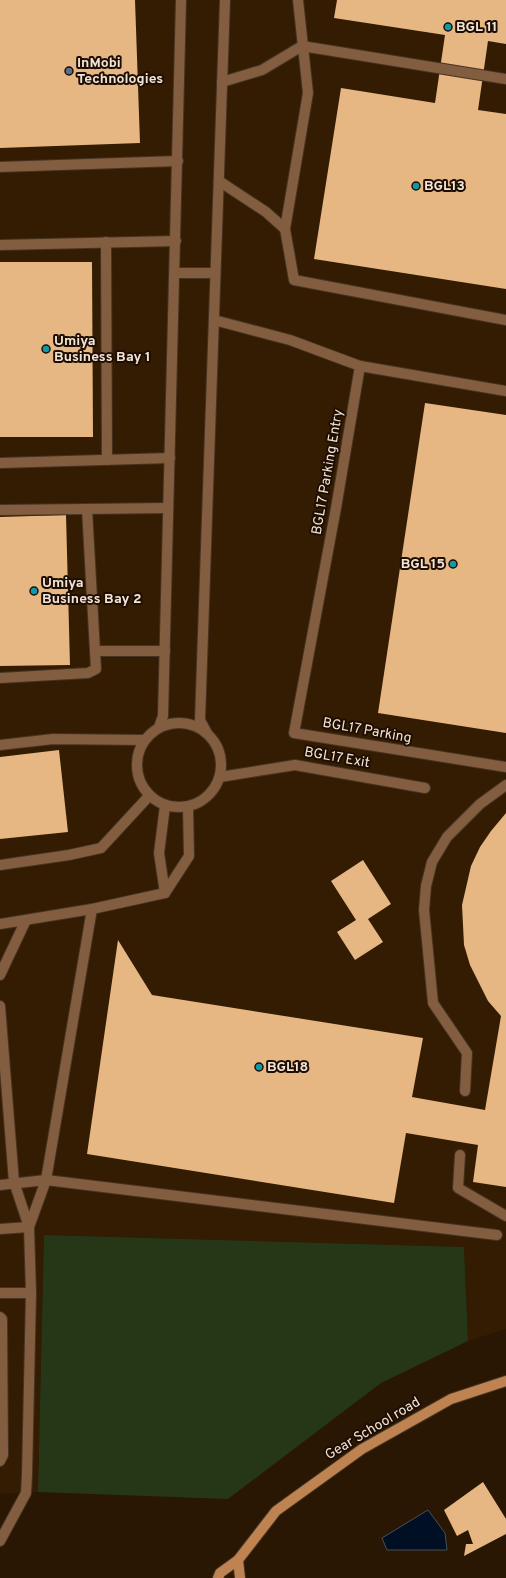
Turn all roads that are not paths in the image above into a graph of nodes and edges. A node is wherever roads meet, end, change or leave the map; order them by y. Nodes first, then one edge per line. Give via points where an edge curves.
1 (181, 0) edge
2 (225, 0) edge
3 (298, 0) edge
4 (302, 46) junction
5 (506, 79) edge
6 (222, 82) junction
7 (178, 161) junction
8 (0, 167) edge
9 (219, 181) junction
10 (285, 229) junction
11 (176, 241) junction
12 (106, 242) junction
13 (0, 245) edge
14 (176, 273) junction
15 (215, 273) junction
16 (214, 320) junction
17 (506, 320) edge
18 (360, 366) junction
19 (506, 391) edge
20 (170, 458) junction
21 (108, 460) junction
22 (0, 463) edge
23 (168, 508) junction
24 (87, 509) junction
25 (0, 510) edge
26 (165, 650) junction
27 (95, 651) junction
28 (0, 678) edge
29 (159, 727) junction
30 (206, 732) junction
31 (294, 732) joint
32 (144, 740) junction
33 (0, 745) edge
34 (506, 767) edge
35 (220, 777) junction
36 (506, 785) edge
37 (425, 788) dead end
38 (149, 796) junction
39 (165, 806) junction
40 (188, 807) junction
41 (0, 865) edge
42 (165, 892) junction
43 (92, 909) junction
44 (26, 920) junction
45 (0, 924) edge
46 (0, 975) edge
47 (0, 1006) edge
48 (465, 1091) dead end
49 (460, 1155) dead end
50 (46, 1180) junction
51 (14, 1182) junction
52 (0, 1185) edge
53 (506, 1216) edge
54 (29, 1227) junction
55 (0, 1229) edge
56 (498, 1235) dead end
57 (0, 1293) edge
58 (31, 1293) junction
59 (0, 1317) edge
60 (506, 1381) edge
61 (0, 1461) edge
62 (0, 1541) edge
63 (238, 1560) junction
64 (218, 1578) edge
65 (240, 1578) edge

1 - 7 street
2 - 6 street
3 - 4 street
4 - 5 street
4 - 6 street via 262,70
4 - 10 street via 308,93
6 - 9 street
7 - 8 street
7 - 11 street
9 - 10 street via 266,212
9 - 15 street
10 - 17 street via 294,280
11 - 12 street
11 - 14 street
12 - 13 street
12 - 21 street
14 - 15 street
14 - 20 street
15 - 16 street
16 - 18 street via 290,340
16 - 30 street via 200,720
18 - 19 street
18 - 31 street, BGL17 Parking Entry
20 - 21 street
20 - 23 street
21 - 22 street
23 - 24 street
23 - 26 street
24 - 25 street
24 - 27 street
26 - 27 street
26 - 29 street via 163,716
27 - 28 street via 96,669 88,674
29 - 30 street via 188,723
29 - 32 street
30 - 35 street via 220,754
31 - 34 street, BGL17 Parking
32 - 33 street via 53,739
32 - 38 street via 137,754 137,772 139,781
35 - 37 street, BGL17 Exit via 295,765
35 - 40 street via 208,796
36 - 48 street via 480,804 447,837 432,862 426,886 424,910 433,1003 467,1053
38 - 39 street
38 - 41 street via 101,848
39 - 40 street
39 - 42 street via 159,853
40 - 42 street via 189,856
42 - 43 street
43 - 44 street
43 - 50 street
44 - 45 street
44 - 46 street
47 - 51 street
49 - 53 street via 458,1188
50 - 51 street
50 - 54 street
50 - 56 street
51 - 52 street
51 - 54 street
54 - 55 street
54 - 58 street
57 - 58 street
58 - 62 street via 26,1493
59 - 61 street via 3,1455
60 - 63 main road, Gear School road via 451,1400 362,1449 276,1511
63 - 64 main road, Gear School road via 220,1573
63 - 65 main road

